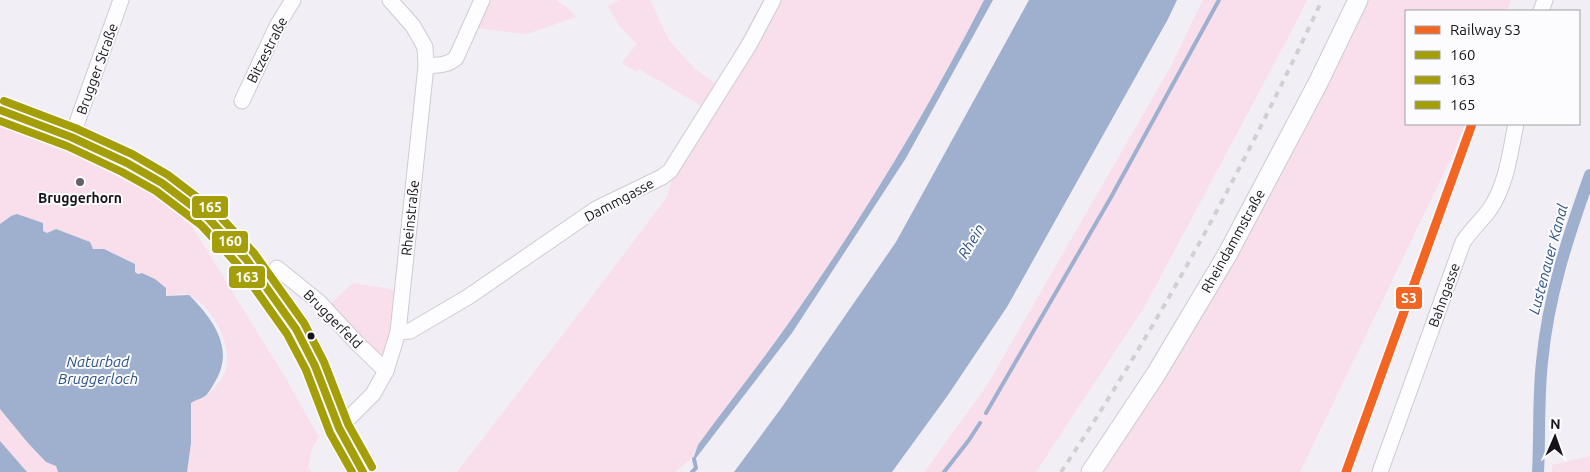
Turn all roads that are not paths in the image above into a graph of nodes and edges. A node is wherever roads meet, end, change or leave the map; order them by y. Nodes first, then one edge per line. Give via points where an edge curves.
1 (121, 0) edge
2 (293, 0) edge
3 (390, 0) edge
4 (482, 0) edge
5 (773, 0) edge
6 (1358, 0) edge
7 (426, 66) junction
8 (242, 101) dead end
9 (0, 110) edge
10 (1516, 125) edge
11 (71, 137) junction
12 (277, 268) dead end
13 (398, 332) junction
14 (386, 371) junction
15 (340, 428) junction
16 (363, 472) edge
17 (1092, 472) edge
18 (1380, 472) edge

1 - 11 street, Brugger Straße
2 - 8 street, Bitzestraße via 277,26
3 - 7 street, Rheinstraße via 413,26 424,47
4 - 7 street via 456,58 438,66
5 - 13 street, Dammgasse via 749,45 670,170 596,209 468,297 410,331
6 - 17 main road, Rheindammstraße via 1227,255 1156,374
7 - 13 street, Rheinstraße
9 - 11 main road
10 - 18 street, Bahngasse via 1498,193 1490,210 1463,242
11 - 15 main road via 162,183 226,236 296,328
12 - 14 street, Bruggerfeld via 319,302
13 - 14 street, Rheinstraße
14 - 15 street, Rheinstraße via 373,394
15 - 16 main road

